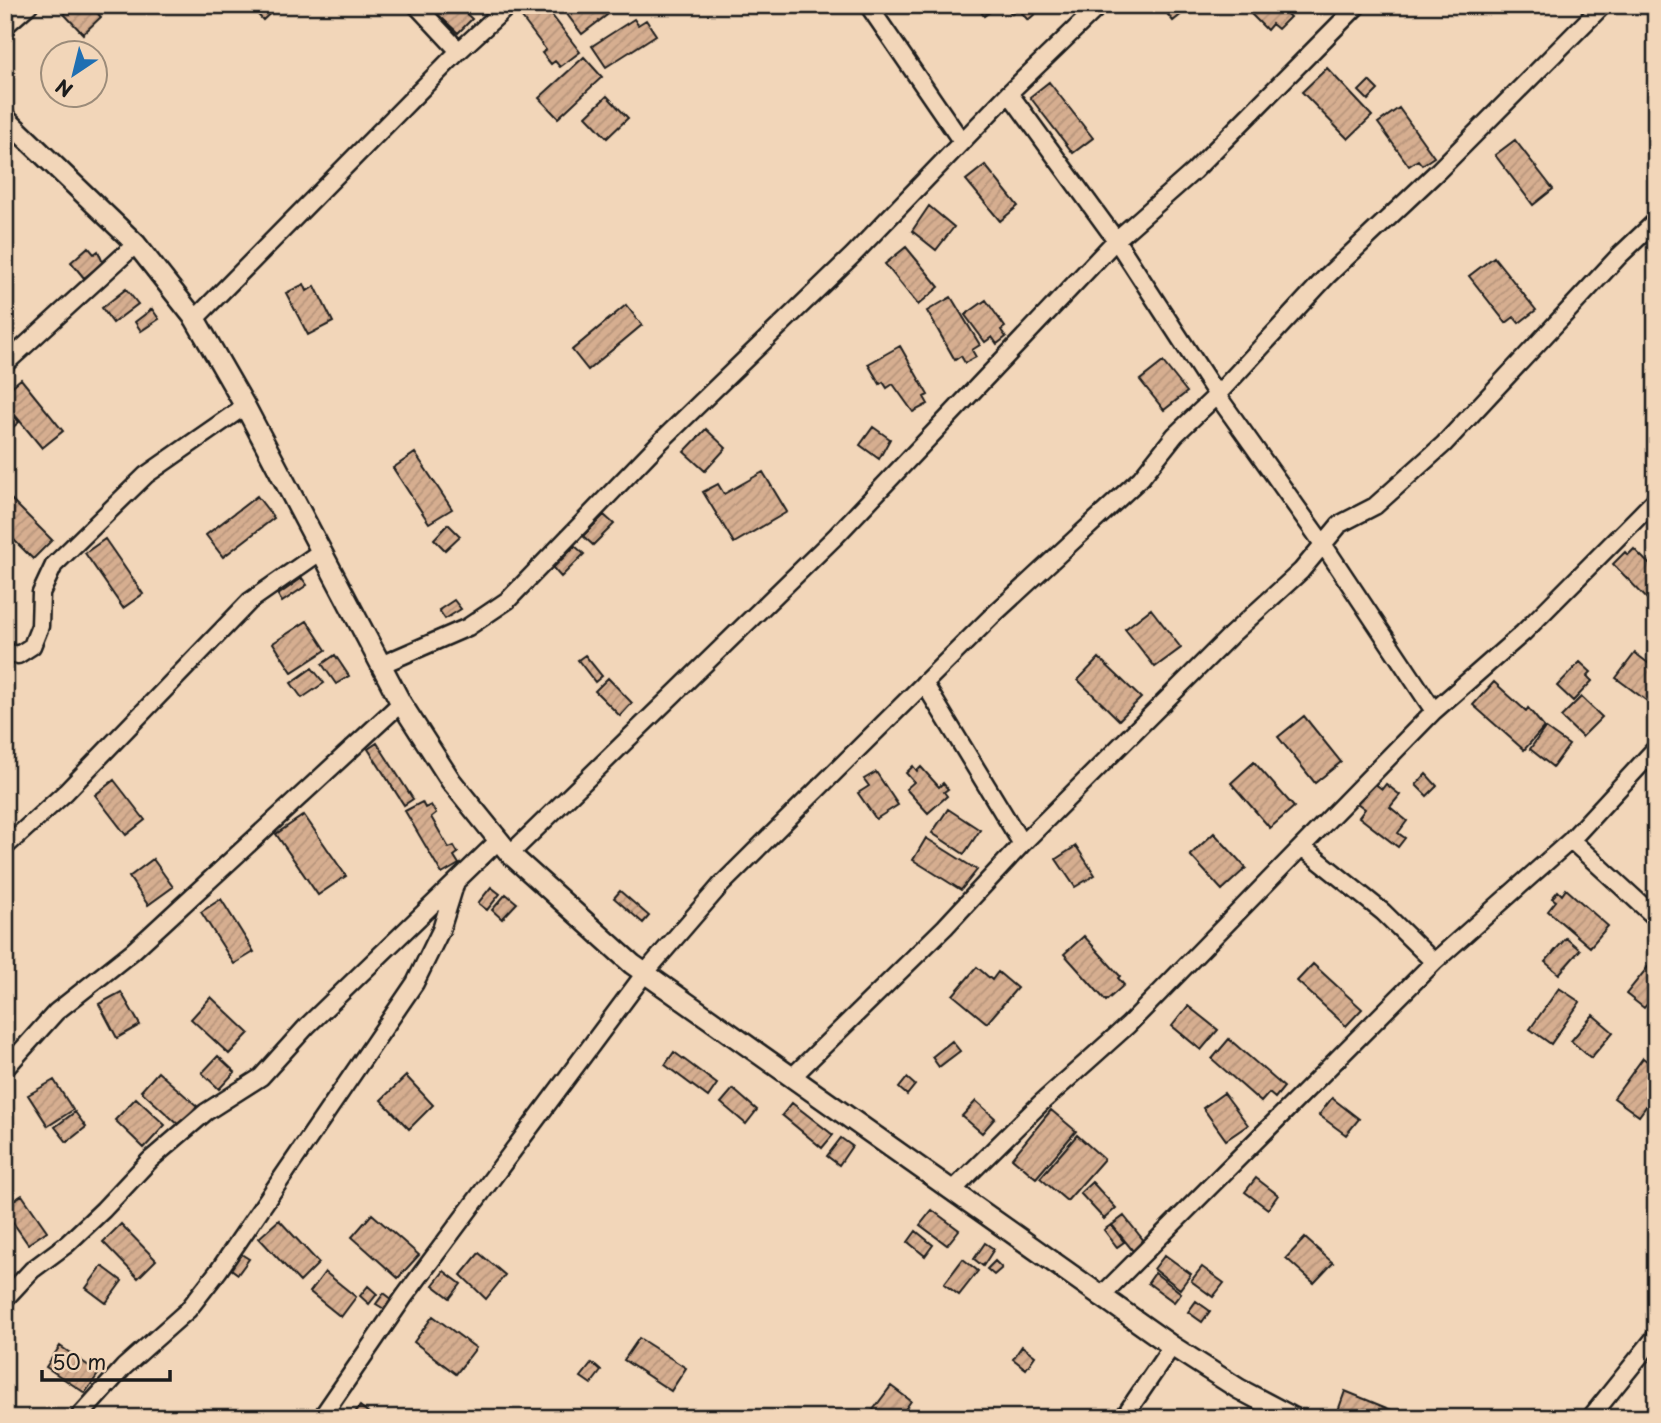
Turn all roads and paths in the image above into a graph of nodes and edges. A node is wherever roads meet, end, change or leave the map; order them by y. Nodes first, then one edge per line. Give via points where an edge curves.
1 (29, 5) edge
2 (416, 5) edge
3 (509, 5) edge
4 (868, 5) edge
5 (1358, 5) edge
6 (1604, 5) edge
7 (1091, 8) edge
8 (5, 26) edge
9 (458, 51) junction
10 (1009, 93) junction
11 (5, 118) edge
12 (962, 142) junction
13 (1656, 221) edge
14 (1116, 240) junction
15 (136, 244) junction
16 (195, 319) junction
17 (5, 364) edge
18 (1217, 395) junction
19 (245, 406) junction
20 (1656, 499) edge
21 (1323, 544) junction
22 (320, 552) junction
23 (5, 652) edge
24 (383, 664) junction
25 (924, 683) junction
26 (401, 703) junction
27 (1434, 711) junction
28 (1656, 748) edge
29 (1570, 840) junction
30 (1023, 844) junction
31 (504, 847) junction
32 (1302, 847) junction
33 (5, 848) edge
34 (455, 884) junction
35 (1656, 918) edge
36 (1434, 962) junction
37 (645, 974) junction
38 (5, 1069) edge
39 (791, 1078) junction
40 (952, 1191) junction
41 (1100, 1297) junction
42 (5, 1299) edge
43 (1656, 1336) edge
44 (1172, 1346) junction
45 (78, 1418) edge
46 (321, 1418) edge
47 (1123, 1418) edge
48 (1294, 1418) edge
49 (1590, 1418) edge

1 - 8 street
2 - 9 street
3 - 9 street
4 - 12 street
5 - 14 street via 1194,171
6 - 18 street via 1327,275
7 - 10 street
9 - 16 street
10 - 12 street
10 - 14 street
11 - 15 street
12 - 24 street via 853,255 660,441 508,600 468,627
13 - 21 street via 1444,444 1374,506 1340,524
14 - 18 street
14 - 31 street via 836,536
15 - 16 street
15 - 17 street
16 - 19 street
18 - 21 street
18 - 25 street via 1175,435 1141,478
19 - 22 street
19 - 23 street via 146,475 54,565 41,593 40,626 32,646 19,655
20 - 27 street via 1523,633
21 - 27 street
21 - 30 street via 1301,571
22 - 24 street
22 - 33 street via 250,601 66,792
24 - 26 street
25 - 30 street
25 - 37 street via 728,877
26 - 31 street via 451,781
26 - 38 street via 133,951 56,1012
27 - 32 street
28 - 29 street
29 - 35 street
29 - 36 street
30 - 39 street
31 - 34 street
31 - 37 street
32 - 36 street via 1383,912
32 - 40 street via 1128,1025
34 - 42 street via 344,989 261,1077 206,1112 150,1160 103,1210
34 - 45 street via 441,930 415,983 219,1270 188,1310 124,1367
36 - 41 street
37 - 39 street
37 - 46 street via 404,1297
39 - 40 street
40 - 41 street
41 - 44 street
43 - 49 street
44 - 47 street
44 - 48 street

